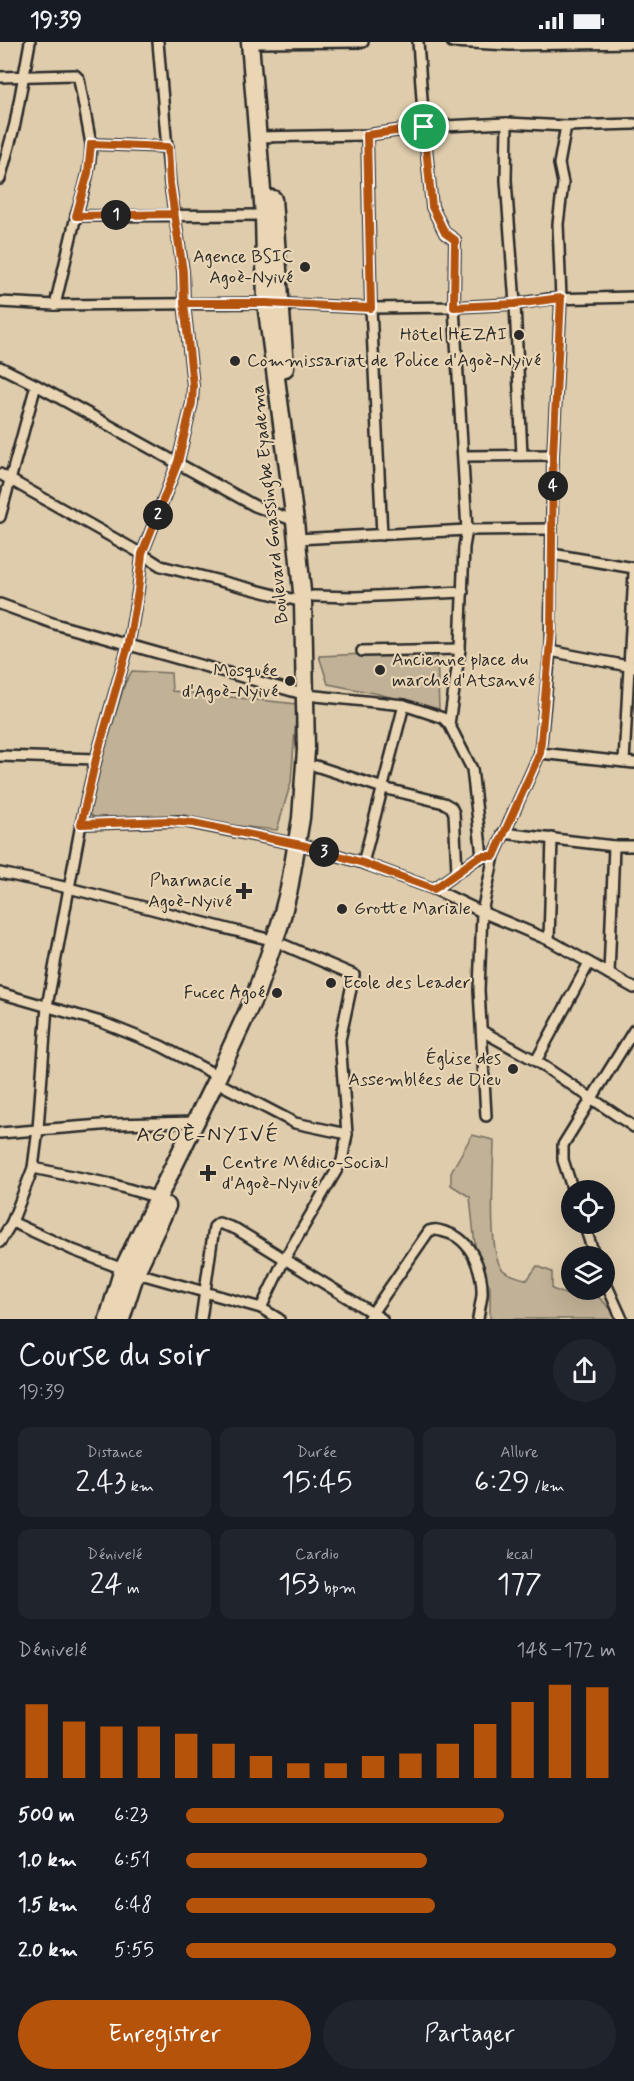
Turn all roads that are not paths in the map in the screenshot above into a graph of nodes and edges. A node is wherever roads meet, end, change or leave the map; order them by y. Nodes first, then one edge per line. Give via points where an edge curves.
1 (30, 42) edge
2 (158, 42) edge
3 (256, 42) edge
4 (363, 42) edge
5 (418, 42) edge
6 (452, 42) edge
7 (510, 43) edge
8 (634, 43) edge
9 (0, 76) edge
10 (23, 76) junction
11 (507, 123) junction
12 (634, 124) edge
13 (566, 126) junction
14 (424, 127) junction
15 (367, 135) junction
16 (262, 136) junction
17 (91, 144) junction
18 (168, 147) junction
19 (0, 179) edge
20 (174, 214) junction
21 (264, 215) junction
22 (76, 216) junction
23 (634, 297) edge
24 (561, 298) junction
25 (0, 302) edge
26 (184, 303) junction
27 (273, 303) junction
28 (515, 304) junction
29 (55, 305) junction
30 (454, 307) junction
31 (371, 308) junction
32 (0, 367) edge
33 (36, 385) junction
34 (522, 455) junction
35 (553, 455) junction
36 (464, 456) junction
37 (178, 462) junction
38 (4, 477) edge
39 (0, 517) edge
40 (295, 521) junction
41 (552, 529) junction
42 (467, 530) junction
43 (382, 535) junction
44 (302, 539) junction
45 (142, 554) junction
46 (552, 554) junction
47 (634, 570) edge
48 (463, 592) junction
49 (308, 599) junction
50 (0, 604) edge
51 (129, 643) junction
52 (460, 649) junction
53 (362, 651) dead end
54 (550, 651) junction
55 (631, 667) edge
56 (312, 695) junction
57 (404, 705) junction
58 (449, 724) junction
59 (540, 753) junction
60 (0, 756) edge
61 (96, 759) junction
62 (629, 762) edge
63 (316, 766) junction
64 (383, 788) junction
65 (81, 824) junction
66 (503, 833) junction
67 (552, 838) junction
68 (302, 845) junction
69 (614, 846) junction
70 (634, 846) edge
71 (482, 856) junction
72 (494, 856) junction
73 (363, 863) junction
74 (457, 872) junction
75 (0, 873) edge
76 (70, 887) junction
77 (434, 889) junction
78 (482, 912) junction
79 (549, 940) junction
80 (280, 943) junction
81 (589, 963) junction
82 (609, 974) junction
83 (634, 988) edge
84 (0, 993) edge
85 (47, 1006) junction
86 (634, 1030) edge
87 (482, 1031) junction
88 (536, 1061) junction
89 (221, 1081) junction
90 (592, 1100) junction
91 (486, 1116) dead end
92 (196, 1122) junction
93 (634, 1127) edge
94 (38, 1129) junction
95 (0, 1133) edge
96 (347, 1134) junction
97 (33, 1168) junction
98 (569, 1180) edge
99 (159, 1198) junction
100 (12, 1222) junction
101 (0, 1242) edge
102 (284, 1260) junction
103 (130, 1270) junction
104 (204, 1292) junction
105 (613, 1300) edge
106 (261, 1308) junction
107 (370, 1316) edge
108 (108, 1319) edge
109 (120, 1319) edge
110 (201, 1319) edge
111 (279, 1319) edge
112 (382, 1319) edge
113 (478, 1319) edge
114 (622, 1319) edge

1 - 10 street
2 - 18 street
3 - 4 street
3 - 16 highway, Boulevard Gnassingbe Eyadema via 263,72
5 - 14 street
6 - 7 street
7 - 8 street
9 - 10 street
10 - 17 street via 77,76
10 - 19 street
11 - 13 street
11 - 14 street
11 - 28 street via 506,180
12 - 13 street
13 - 24 street via 559,164 563,183 558,224
14 - 15 street
14 - 30 street via 432,207 445,233 455,240
15 - 16 street
15 - 31 street
16 - 21 highway, Boulevard Gnassingbe Eyadema
16 - 27 highway, Boulevard Gnassingbe Eyadema via 276,232
17 - 18 street
17 - 22 street
18 - 20 street
20 - 21 street
20 - 22 street
20 - 26 street
21 - 27 highway, Boulevard Gnassingbe Eyadema
22 - 29 street
23 - 24 street
24 - 28 street
24 - 35 street
25 - 29 street
26 - 27 street
26 - 29 street
26 - 37 street via 193,386
27 - 31 street
27 - 40 highway, Boulevard Gnassingbe Eyadema
27 - 44 highway, Boulevard Gnassingbe Eyadema via 290,410
28 - 30 street
28 - 34 street
30 - 31 street
30 - 36 street
31 - 43 street
32 - 33 street
33 - 37 street
33 - 38 street
34 - 35 street
34 - 36 street
35 - 41 street
36 - 42 street
37 - 40 street via 255,506
37 - 45 street
38 - 39 street
38 - 45 street
40 - 44 highway, Boulevard Gnassingbe Eyadema
41 - 42 street
41 - 46 street
42 - 43 street
42 - 48 street
43 - 44 street
44 - 49 highway, Boulevard Gnassingbe Eyadema
45 - 49 street via 173,571
45 - 51 street
46 - 47 street
46 - 54 street
47 - 55 street
48 - 49 street
48 - 52 street
49 - 56 highway, Boulevard Gnassingbe Eyadema
50 - 51 street via 55,624
51 - 56 street
51 - 61 street
52 - 53 street
52 - 58 street
54 - 55 street
54 - 59 street
55 - 62 street
56 - 57 street
56 - 63 highway, Boulevard Gnassingbe Eyadema
56 - 68 highway, Boulevard Gnassingbe Eyadema
57 - 58 street via 443,718
57 - 64 street
58 - 71 street via 472,769
59 - 62 street
59 - 66 street
60 - 61 street
61 - 65 street
63 - 64 street
63 - 68 highway, Boulevard Gnassingbe Eyadema
64 - 73 street
64 - 74 street via 451,807
65 - 68 street via 181,821
65 - 76 street
66 - 67 street
66 - 72 street
67 - 69 street
67 - 79 street
68 - 73 street
68 - 80 highway, Boulevard Gnassingbe Eyadema via 291,923
69 - 70 street
69 - 82 street
71 - 72 street
71 - 74 street
72 - 78 street
73 - 77 street
74 - 77 street
75 - 76 street
76 - 80 street
76 - 85 street
77 - 78 street
78 - 79 street
78 - 87 street
79 - 81 street
80 - 89 highway, Boulevard Gnassingbe Eyadema via 263,998
80 - 96 street via 354,975 340,1040
81 - 82 street
81 - 88 street
82 - 83 street
84 - 85 street
85 - 89 street via 161,1046
85 - 94 street
86 - 90 street
87 - 88 street
87 - 91 street
88 - 90 street
89 - 92 highway, Boulevard Gnassingbe Eyadema
89 - 96 street via 295,1123
89 - 103 highway, Boulevard Gnassingbe Eyadema
90 - 93 street
90 - 98 street via 563,1145
92 - 94 street
92 - 99 highway, Boulevard Gnassingbe Eyadema
94 - 95 street
94 - 97 street
96 - 102 street via 339,1168
97 - 99 street
97 - 100 street
99 - 103 highway, Boulevard Gnassingbe Eyadema
100 - 101 street
100 - 103 street
102 - 104 street via 236,1229 219,1223 214,1227
102 - 106 street
102 - 107 street
103 - 104 street
103 - 108 highway, Boulevard Gnassingbe Eyadema
103 - 109 highway, Boulevard Gnassingbe Eyadema
104 - 106 street
104 - 110 street
105 - 114 street
106 - 111 street
107 - 112 street
107 - 113 street via 429,1231 435,1229 452,1234 471,1248 482,1293

